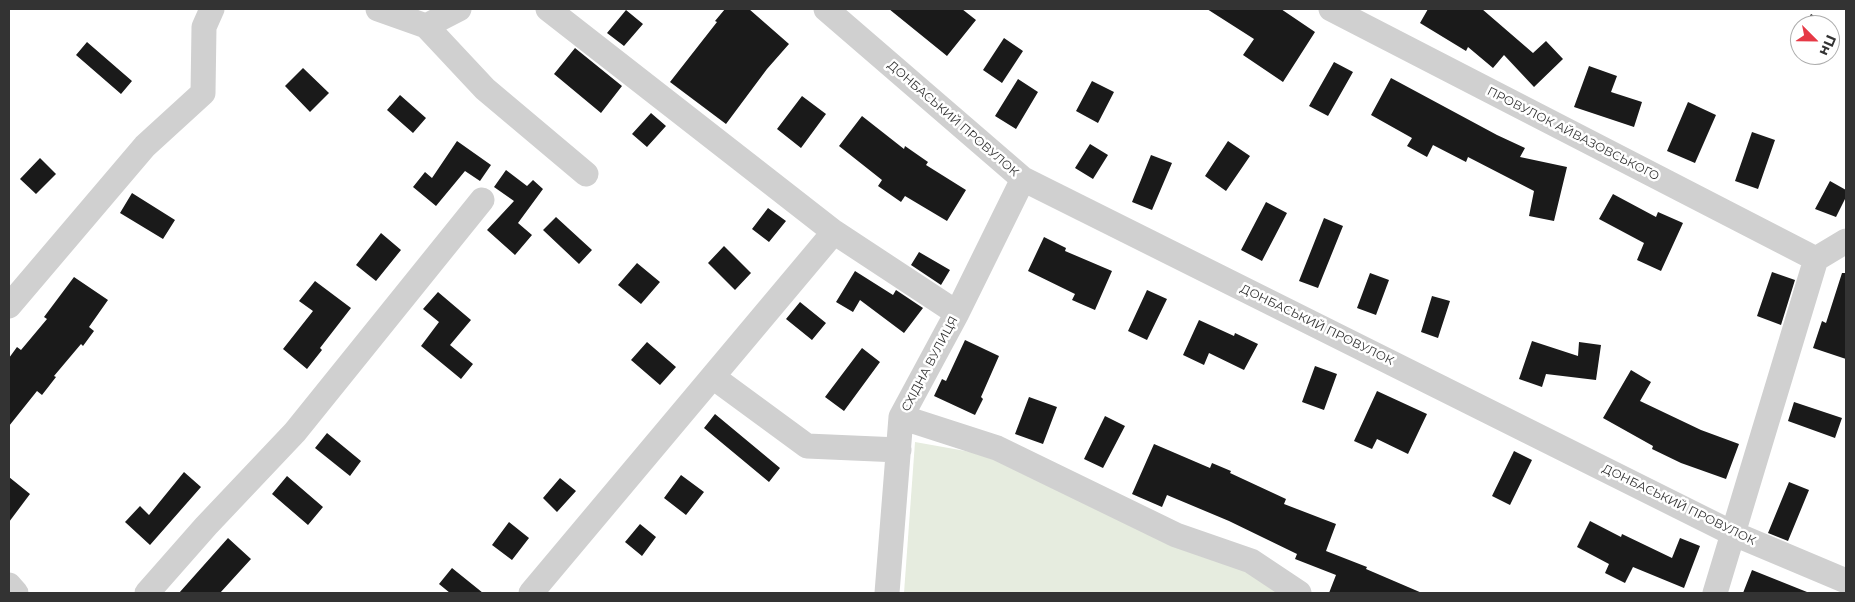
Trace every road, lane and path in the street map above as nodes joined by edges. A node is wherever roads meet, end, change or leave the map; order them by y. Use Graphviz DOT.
graph roads {
  1 [pos="212,9"];
  2 [pos="378,9"];
  3 [pos="459,9"];
  4 [pos="548,9"];
  5 [pos="826,9"];
  6 [pos="1332,9"];
  7 [pos="426,26"];
  8 [pos="586,174"];
  9 [pos="1023,179"];
  10 [pos="482,200"];
  11 [pos="834,232"];
  12 [pos="1846,241"];
  13 [pos="1816,259"];
  14 [pos="9,306"];
  15 [pos="956,313"];
  16 [pos="713,377"];
  17 [pos="901,417"];
  18 [pos="900,450"];
  19 [pos="1732,532"];
  20 [pos="1846,581"];
  21 [pos="9,586"];
  22 [pos="16,593"];
  23 [pos="147,593"];
  24 [pos="531,593"];
  25 [pos="887,593"];
  26 [pos="1300,593"];
  27 [pos="1715,593"];
  1 -- 14 [label="street"];
  2 -- 7 [label="street"];
  3 -- 7 [label="street"];
  4 -- 11 [label="street"];
  5 -- 9 [label="street, ДОНБАСЬКИЙ ПРОВУЛОК"];
  6 -- 13 [label="street, ПРОВУЛОК АЙВАЗОВСЬКОГО"];
  7 -- 8 [label="street"];
  9 -- 15 [label="street, СХІДНА ВУЛИЦЯ"];
  9 -- 19 [label="street, ДОНБАСЬКИЙ ПРОВУЛОК"];
  10 -- 23 [label="street"];
  11 -- 15 [label="street"];
  11 -- 16 [label="street"];
  12 -- 13 [label="street"];
  13 -- 19 [label="street"];
  15 -- 17 [label="street, СХІДНА ВУЛИЦЯ"];
  16 -- 18 [label="street"];
  16 -- 24 [label="street"];
  17 -- 18 [label="street, СХІДНА ВУЛИЦЯ"];
  17 -- 26 [label="street"];
  18 -- 25 [label="street, СХІДНА ВУЛИЦЯ"];
  19 -- 20 [label="street, ДОНБАСЬКИЙ ПРОВУЛОК"];
  19 -- 27 [label="street"];
  21 -- 22 [label="street"];
}
